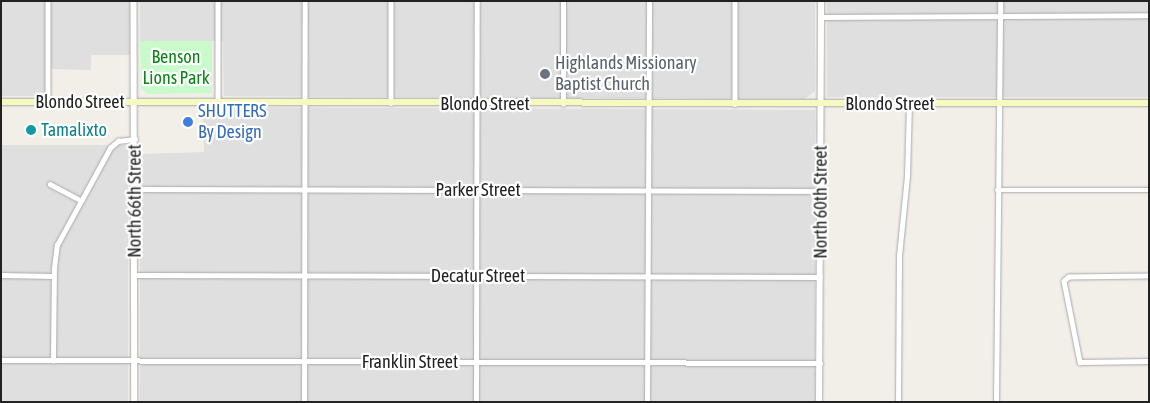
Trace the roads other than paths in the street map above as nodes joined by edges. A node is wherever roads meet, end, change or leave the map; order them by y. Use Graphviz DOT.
graph roads {
  1 [pos="48,1"];
  2 [pos="134,1"];
  3 [pos="218,1"];
  4 [pos="305,1"];
  5 [pos="391,1"];
  6 [pos="477,1"];
  7 [pos="563,1"];
  8 [pos="649,1"];
  9 [pos="735,1"];
  10 [pos="820,1"];
  11 [pos="1000,1"];
  12 [pos="1149,14"];
  13 [pos="1000,16"];
  14 [pos="820,17"];
  15 [pos="1,102"];
  16 [pos="48,102"];
  17 [pos="134,102"];
  18 [pos="218,102"];
  19 [pos="305,103"];
  20 [pos="391,103"];
  21 [pos="999,103"];
  22 [pos="1149,103"];
  23 [pos="477,104"];
  24 [pos="563,104"];
  25 [pos="648,104"];
  26 [pos="735,104"];
  27 [pos="821,104"];
  28 [pos="909,104"];
  29 [pos="135,139"];
  30 [pos="50,184"];
  31 [pos="135,189"];
  32 [pos="304,190"];
  33 [pos="476,190"];
  34 [pos="647,190"];
  35 [pos="997,190"];
  36 [pos="1149,190"];
  37 [pos="821,191"];
  38 [pos="80,200"];
  39 [pos="1,275"];
  40 [pos="136,275"];
  41 [pos="53,276"];
  42 [pos="304,276"];
  43 [pos="476,276"];
  44 [pos="646,276"];
  45 [pos="1149,276"];
  46 [pos="820,277"];
  47 [pos="1,360"];
  48 [pos="54,361"];
  49 [pos="1149,361"];
  50 [pos="135,362"];
  51 [pos="304,362"];
  52 [pos="476,362"];
  53 [pos="647,363"];
  54 [pos="820,364"];
  55 [pos="135,402"];
  56 [pos="304,402"];
  57 [pos="476,402"];
  58 [pos="647,402"];
  59 [pos="819,402"];
  60 [pos="898,402"];
  61 [pos="996,402"];
  1 -- 16 [label="street"];
  2 -- 17 [label="street, North 66th Street"];
  3 -- 18 [label="street"];
  4 -- 19 [label="street"];
  5 -- 20 [label="street"];
  6 -- 23 [label="street"];
  7 -- 24 [label="street"];
  8 -- 25 [label="street"];
  9 -- 26 [label="street"];
  10 -- 14 [label="street, North 60th Street"];
  11 -- 13 [label="street"];
  12 -- 13 [label="street"];
  13 -- 14 [label="street"];
  13 -- 21 [label="street"];
  14 -- 27 [label="street, North 60th Street"];
  15 -- 16 [label="main road, Blondo Street"];
  16 -- 17 [label="main road, Blondo Street"];
  17 -- 18 [label="main road, Blondo Street"];
  17 -- 29 [label="street, North 66th Street"];
  18 -- 19 [label="main road, Blondo Street"];
  19 -- 20 [label="main road, Blondo Street"];
  19 -- 32 [label="street"];
  20 -- 23 [label="main road, Blondo Street"];
  21 -- 22 [label="main road, Blondo Street"];
  21 -- 28 [label="main road, Blondo Street"];
  21 -- 35 [label="street"];
  23 -- 24 [label="main road, Blondo Street"];
  23 -- 33 [label="street"];
  24 -- 25 [label="main road, Blondo Street"];
  25 -- 26 [label="main road, Blondo Street"];
  25 -- 34 [label="street"];
  26 -- 27 [label="main road, Blondo Street"];
  27 -- 28 [label="main road, Blondo Street"];
  27 -- 37 [label="street, North 60th Street"];
  28 -- 60 [label="street"];
  29 -- 31 [label="street, North 66th Street"];
  29 -- 38 [label="street"];
  30 -- 38 [label="street"];
  31 -- 32 [label="street, Parker Street"];
  31 -- 40 [label="street, North 66th Street"];
  32 -- 33 [label="street, Parker Street"];
  32 -- 42 [label="street"];
  33 -- 34 [label="street, Parker Street"];
  33 -- 43 [label="street"];
  34 -- 37 [label="street, Parker Street"];
  34 -- 44 [label="street"];
  35 -- 36 [label="street"];
  35 -- 61 [label="street"];
  37 -- 46 [label="street, North 60th Street"];
  38 -- 41 [label="street"];
  39 -- 41 [label="street"];
  40 -- 42 [label="street, Decatur Street"];
  40 -- 50 [label="street, North 66th Street"];
  41 -- 48 [label="street"];
  42 -- 43 [label="street, Decatur Street"];
  42 -- 51 [label="street"];
  43 -- 44 [label="street, Decatur Street"];
  43 -- 52 [label="street"];
  44 -- 46 [label="street, Decatur Street"];
  44 -- 53 [label="street"];
  45 -- 49 [label="street"];
  46 -- 54 [label="street, North 60th Street"];
  47 -- 48 [label="street, Franklin Street"];
  48 -- 50 [label="street, Franklin Street"];
  50 -- 51 [label="street, Franklin Street"];
  50 -- 55 [label="street, North 66th Street"];
  51 -- 52 [label="street, Franklin Street"];
  51 -- 56 [label="street"];
  52 -- 53 [label="street, Franklin Street"];
  52 -- 57 [label="street"];
  53 -- 54 [label="street, Franklin Street"];
  53 -- 58 [label="street"];
  54 -- 59 [label="street, North 60th Street"];
}
